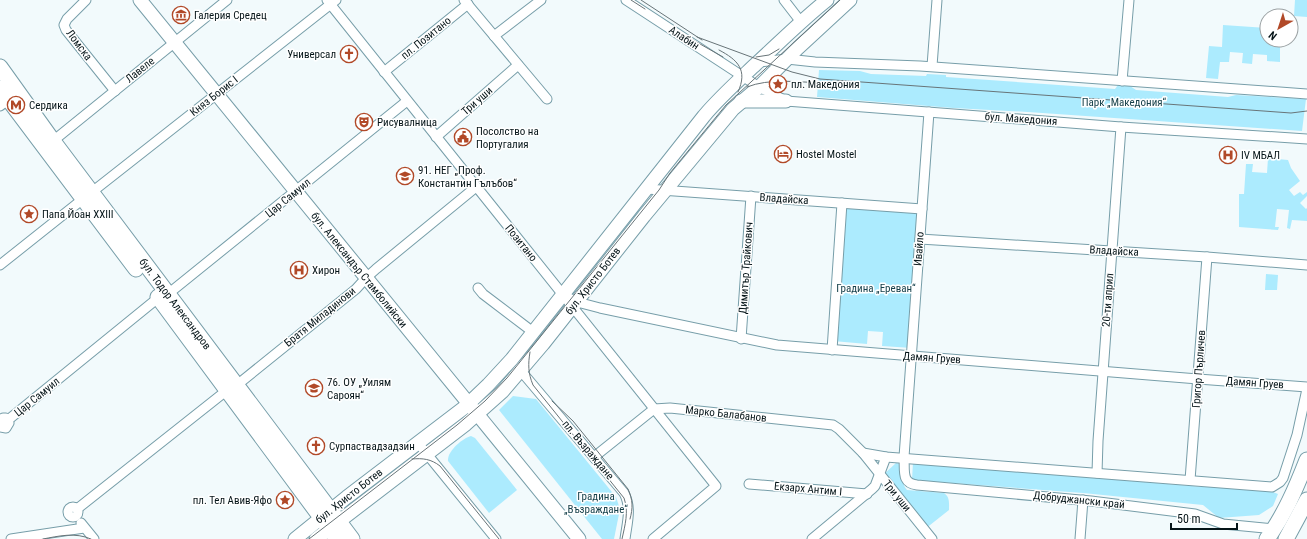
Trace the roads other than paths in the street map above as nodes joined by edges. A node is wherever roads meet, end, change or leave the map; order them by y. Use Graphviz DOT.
graph roads {
  1 [pos="86,0"];
  2 [pos="140,0"];
  3 [pos="227,0"];
  4 [pos="540,0"];
  5 [pos="626,0"];
  6 [pos="784,0"];
  7 [pos="827,0"];
  8 [pos="850,0"];
  9 [pos="937,0"];
  10 [pos="1129,0"];
  11 [pos="331,2"];
  12 [pos="466,2"];
  13 [pos="801,22"];
  14 [pos="494,36"];
  15 [pos="175,43"];
  16 [pos="798,48"];
  17 [pos="787,59"];
  18 [pos="805,60"];
  19 [pos="758,62"];
  20 [pos="518,65"];
  21 [pos="932,66"];
  22 [pos="0,67"];
  23 [pos="384,72"];
  24 [pos="743,76"];
  25 [pos="1122,81"];
  26 [pos="758,87"];
  27 [pos="115,91"];
  28 [pos="216,94"];
  29 [pos="1307,94"];
  30 [pos="3,98"];
  31 [pos="547,99"];
  32 [pos="407,101"];
  33 [pos="741,101"];
  34 [pos="786,101"];
  35 [pos="929,112"];
  36 [pos="1121,127"];
  37 [pos="436,137"];
  38 [pos="1307,138"];
  39 [pos="53,140"];
  40 [pos="476,187"];
  41 [pos="647,189"];
  42 [pos="295,191"];
  43 [pos="665,191"];
  44 [pos="87,196"];
  45 [pos="751,196"];
  46 [pos="842,203"];
  47 [pos="922,209"];
  48 [pos="920,239"];
  49 [pos="1112,251"];
  50 [pos="1207,257"];
  51 [pos="0,265"];
  52 [pos="1307,266"];
  53 [pos="366,278"];
  54 [pos="478,288"];
  55 [pos="562,295"];
  56 [pos="163,296"];
  57 [pos="575,305"];
  58 [pos="533,332"];
  59 [pos="741,339"];
  60 [pos="832,350"];
  61 [pos="911,356"];
  62 [pos="521,371"];
  63 [pos="1103,371"];
  64 [pos="1198,379"];
  65 [pos="231,388"];
  66 [pos="1307,388"];
  67 [pos="469,404"];
  68 [pos="654,409"];
  69 [pos="477,414"];
  70 [pos="4,420"];
  71 [pos="0,427"];
  72 [pos="418,443"];
  73 [pos="427,454"];
  74 [pos="863,454"];
  75 [pos="886,456"];
  76 [pos="594,457"];
  77 [pos="904,458"];
  78 [pos="1307,460"];
  79 [pos="879,473"];
  80 [pos="1097,473"];
  81 [pos="1190,480"];
  82 [pos="749,484"];
  83 [pos="867,494"];
  84 [pos="1083,500"];
  85 [pos="1307,500"];
  86 [pos="331,523"];
  87 [pos="84,528"];
  88 [pos="1271,534"];
  89 [pos="11,539"];
  90 [pos="94,539"];
  91 [pos="295,539"];
  92 [pos="316,539"];
  93 [pos="352,539"];
  94 [pos="496,539"];
  95 [pos="579,539"];
  96 [pos="625,539"];
  97 [pos="653,539"];
  98 [pos="812,539"];
  99 [pos="932,539"];
  100 [pos="1080,539"];
  101 [pos="1286,539"];
  1 -- 27 [label="street, Ломска"];
  2 -- 15 [label="main road, бул. Александър Стамболийски"];
  3 -- 15 [label="street, Лавеле"];
  4 -- 14 [label="street"];
  5 -- 24 [label="street, Алабин"];
  6 -- 13 [label="street"];
  7 -- 13 [label="main road, бул. Христо Ботев"];
  8 -- 16 [label="main road, бул. Христо Ботев"];
  9 -- 21 [label="street"];
  10 -- 25 [label="street"];
  11 -- 23 [label="street, Позитано"];
  11 -- 28 [label="street, Княз Борис I"];
  12 -- 14 [label="street"];
  12 -- 23 [label="street, пл. Позитано"];
  13 -- 19 [label="main road, бул. Христо Ботев"];
  14 -- 20 [label="street"];
  15 -- 27 [label="street, Лавеле"];
  15 -- 28 [label="main road, бул. Александър Стамболийски"];
  16 -- 17 [label="main road, бул. Христо Ботев"];
  16 -- 18 [label="street"];
  17 -- 18 [label="street"];
  17 -- 19 [label="street"];
  17 -- 26 [label="main road, бул. Христо Ботев"];
  18 -- 21 [label="street"];
  19 -- 24 [label="main road, бул. Христо Ботев"];
  20 -- 31 [label="street"];
  20 -- 37 [label="street, Три уши"];
  21 -- 25 [label="street"];
  22 -- 39 [label="main road, бул. Тодор Александров"];
  23 -- 32 [label="street, Позитано"];
  24 -- 26 [label="street, бул. Македония"];
  24 -- 41 [label="main road, бул. Христо Ботев"];
  25 -- 29 [label="street"];
  26 -- 33 [label="main road, бул. Христо Ботев"];
  26 -- 34 [label="street, бул. Македония"];
  27 -- 39 [label="street, Лавеле"];
  28 -- 42 [label="main road, бул. Александър Стамболийски"];
  28 -- 44 [label="street, Княз Борис I"];
  30 -- 44 [label="main road, бул. Тодор Александров"];
  32 -- 37 [label="street, Позитано"];
  32 -- 42 [label="street, Цар Самуил"];
  33 -- 34 [label="main road"];
  33 -- 43 [label="main road, бул. Христо Ботев"];
  34 -- 35 [label="street, бул. Македония"];
  35 -- 36 [label="street, бул. Македония"];
  35 -- 47 [label="street, Ивайло"];
  36 -- 38 [label="street, бул. Македония"];
  36 -- 49 [label="street, 20-ти април"];
  37 -- 40 [label="street, Позитано"];
  39 -- 44 [label="main road, бул. Тодор Александров"];
  40 -- 53 [label="street, Братя Миладинови"];
  40 -- 55 [label="street, Позитано"];
  41 -- 43 [label="street, Владайска"];
  41 -- 55 [label="main road, бул. Христо Ботев"];
  42 -- 53 [label="main road, бул. Александър Стамболийски"];
  42 -- 56 [label="street, Цар Самуил"];
  43 -- 45 [label="street, Владайска"];
  43 -- 57 [label="main road, бул. Христо Ботев"];
  44 -- 51 [label="street, Княз Борис I"];
  44 -- 56 [label="main road, бул. Тодор Александров"];
  45 -- 46 [label="street, Владайска"];
  45 -- 59 [label="street, Димитър Трайкович"];
  46 -- 47 [label="street, Владайска"];
  46 -- 60 [label="street"];
  47 -- 48 [label="street, Ивайло"];
  48 -- 49 [label="street, Владайска"];
  48 -- 61 [label="street, Ивайло"];
  49 -- 50 [label="street, Владайска"];
  49 -- 63 [label="street, 20-ти април"];
  50 -- 52 [label="street, Владайска"];
  50 -- 64 [label="street, Григор Пърличев"];
  53 -- 65 [label="street, Братя Миладинови"];
  53 -- 67 [label="main road, бул. Александър Стамболийски"];
  54 -- 58 [label="street"];
  55 -- 57 [label="street, Позитано"];
  55 -- 58 [label="main road, бул. Христо Ботев"];
  56 -- 65 [label="main road, бул. Тодор Александров"];
  56 -- 70 [label="street, Цар Самуил"];
  57 -- 59 [label="street, Дамян Груев"];
  57 -- 62 [label="main road, бул. Христо Ботев"];
  57 -- 68 [label="street, Позитано"];
  58 -- 67 [label="main road, бул. Христо Ботев"];
  59 -- 60 [label="street, Дамян Груев"];
  60 -- 61 [label="street, Дамян Груев"];
  61 -- 63 [label="street, Дамян Груев"];
  61 -- 77 [label="street, Ивайло"];
  62 -- 69 [label="main road, бул. Христо Ботев"];
  62 -- 76 [label="street, пл. Възраждане"];
  63 -- 64 [label="street, Дамян Груев"];
  63 -- 80 [label="street, 20-ти април"];
  64 -- 66 [label="street, Дамян Груев"];
  64 -- 81 [label="street, Григор Пърличев"];
  65 -- 86 [label="main road, бул. Тодор Александров"];
  65 -- 87 [label="street, Братя Миладинови"];
  66 -- 81 [label="street"];
  67 -- 69 [label="main road, бул. Александър Стамболийски"];
  67 -- 72 [label="main road, бул. Христо Ботев"];
  68 -- 74 [label="street, Марко Балабанов"];
  68 -- 76 [label="street"];
  68 -- 97 [label="street, Позитано"];
  69 -- 73 [label="main road, бул. Христо Ботев"];
  69 -- 95 [label="main road, бул. Александър Стамболийски"];
  70 -- 71 [label="street, Цар Самуил"];
  72 -- 73 [label="street"];
  72 -- 86 [label="main road, бул. Христо Ботев"];
  73 -- 86 [label="main road, бул. Христо Ботев"];
  73 -- 94 [label="street"];
  74 -- 75 [label="street"];
  74 -- 79 [label="street, Три уши"];
  75 -- 77 [label="street"];
  75 -- 79 [label="street"];
  76 -- 96 [label="street, пл. Възраждане"];
  77 -- 80 [label="street"];
  77 -- 84 [label="street, Добруджански край"];
  78 -- 88 [label="main road"];
  79 -- 83 [label="street"];
  79 -- 99 [label="street, Три уши"];
  80 -- 81 [label="street"];
  82 -- 83 [label="street, Екзарх Антим I"];
  83 -- 98 [label="street"];
  84 -- 88 [label="street, Добруджански край"];
  84 -- 100 [label="street"];
  85 -- 101 [label="main road"];
  86 -- 91 [label="main road, бул. Христо Ботев"];
  86 -- 92 [label="main road, бул. Христо Ботев"];
  86 -- 93 [label="main road, бул. Тодор Александров"];
  87 -- 89 [label="street"];
  87 -- 90 [label="street"];
}
